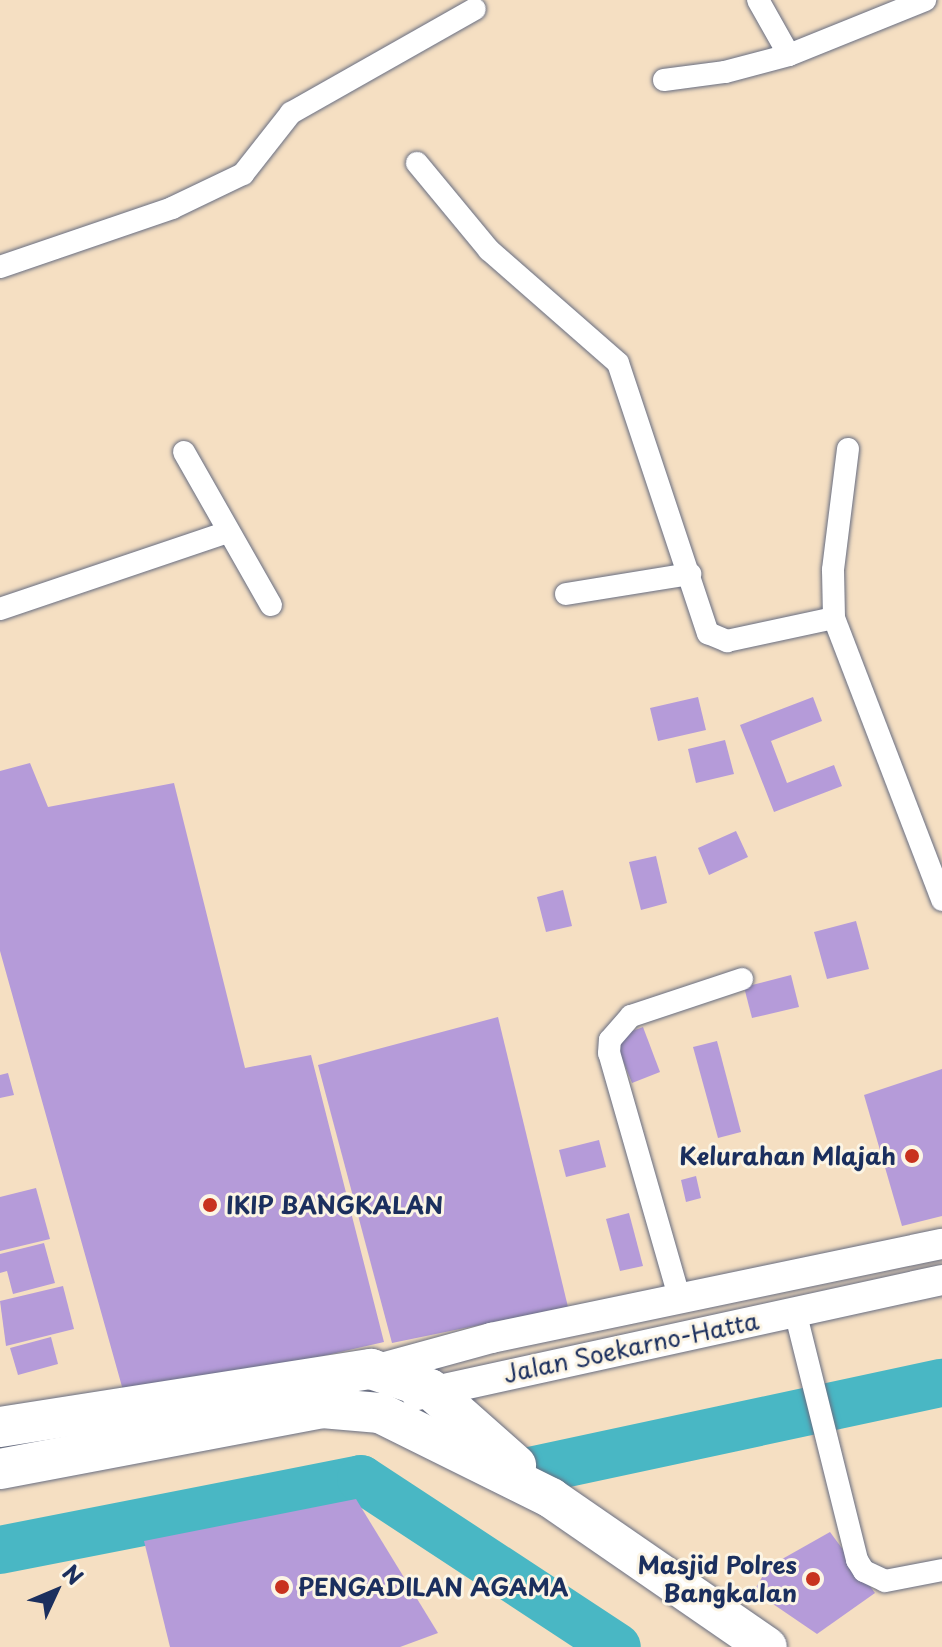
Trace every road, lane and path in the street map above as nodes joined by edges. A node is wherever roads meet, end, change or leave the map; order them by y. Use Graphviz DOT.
graph roads {
  1 [pos="758,0"];
  2 [pos="925,0"];
  3 [pos="475,9"];
  4 [pos="789,55"];
  5 [pos="664,80"];
  6 [pos="417,163"];
  7 [pos="0,267"];
  8 [pos="848,449"];
  9 [pos="184,452"];
  10 [pos="227,532"];
  11 [pos="690,574"];
  12 [pos="566,594"];
  13 [pos="271,605"];
  14 [pos="0,609"];
  15 [pos="834,618"];
  16 [pos="942,900"];
  17 [pos="742,979"];
  18 [pos="942,1244"];
  19 [pos="942,1280"];
  20 [pos="680,1300"];
  21 [pos="795,1311"];
  22 [pos="371,1369"];
  23 [pos="430,1389"];
  24 [pos="322,1408"];
  25 [pos="380,1413"];
  26 [pos="0,1427"];
  27 [pos="0,1469"];
  28 [pos="551,1498"];
  29 [pos="942,1570"];
  30 [pos="767,1647"];
  1 -- 4 [label="street"];
  2 -- 4 [label="street"];
  3 -- 7 [label="street"];
  4 -- 5 [label="street"];
  6 -- 11 [label="street"];
  8 -- 15 [label="street"];
  9 -- 10 [label="street"];
  10 -- 13 [label="street"];
  10 -- 14 [label="street"];
  11 -- 12 [label="street"];
  11 -- 15 [label="street"];
  15 -- 16 [label="street"];
  17 -- 20 [label="street"];
  18 -- 20 [label="main road, Jalan Soekarno-Hatta"];
  19 -- 21 [label="main road, Jalan Soekarno-Hatta"];
  20 -- 22 [label="main road, Jalan Soekarno-Hatta"];
  21 -- 23 [label="main road, Jalan Soekarno-Hatta"];
  21 -- 29 [label="street"];
  22 -- 23 [label="highway"];
  22 -- 24 [label="main road, Jalan Soekarno-Hatta"];
  22 -- 26 [label="highway, Jalan Soekarno-Hatta"];
  23 -- 25 [label="main road, Jalan Soekarno-Hatta"];
  23 -- 28 [label="highway"];
  24 -- 25 [label="highway, Jalan Soekarno-Hatta"];
  24 -- 27 [label="highway, Jalan Soekarno-Hatta"];
  25 -- 28 [label="highway"];
  28 -- 30 [label="highway"];
}
